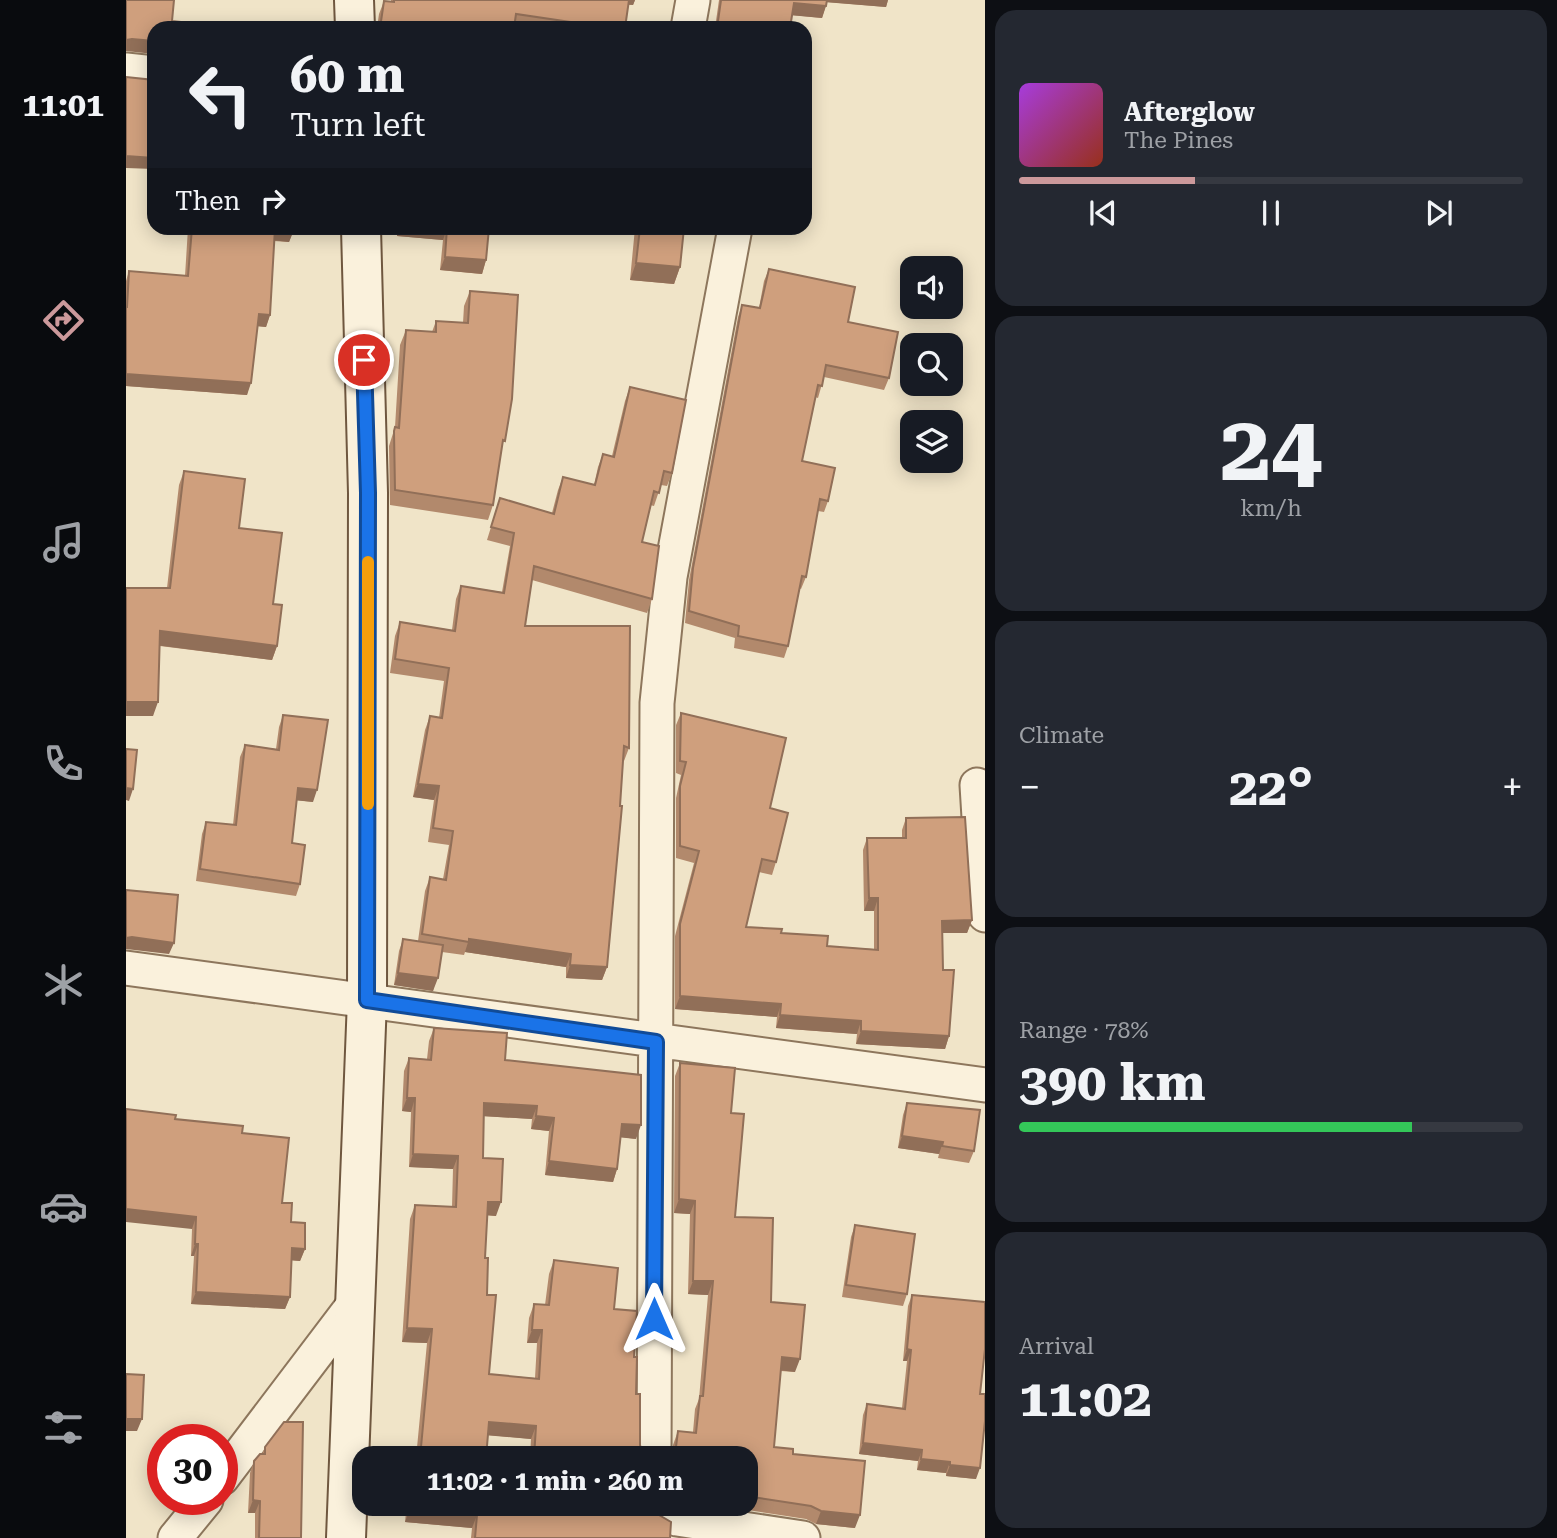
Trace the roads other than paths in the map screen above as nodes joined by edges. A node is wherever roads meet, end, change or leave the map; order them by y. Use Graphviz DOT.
graph roads {
  1 [pos="354,0"];
  2 [pos="692,0"];
  3 [pos="355,21"];
  4 [pos="689,21"];
  5 [pos="126,70"];
  6 [pos="147,72"];
  7 [pos="360,235"];
  8 [pos="734,235"];
  9 [pos="977,785"];
  10 [pos="985,915"];
  11 [pos="126,968"];
  12 [pos="367,1000"];
  13 [pos="656,1042"];
  14 [pos="985,1085"];
  15 [pos="354,1304"];
  16 [pos="654,1446"];
  17 [pos="238,1457"];
  18 [pos="194,1515"];
  19 [pos="668,1516"];
  20 [pos="352,1531"];
  21 [pos="175,1538"];
  22 [pos="803,1538"];
  1 -- 3 [label="street"];
  2 -- 4 [label="street"];
  5 -- 6 [label="street"];
  7 -- 12 [label="street"];
  8 -- 13 [label="street"];
  9 -- 10 [label="street"];
  11 -- 12 [label="street"];
  12 -- 13 [label="street"];
  12 -- 15 [label="street"];
  13 -- 14 [label="street"];
  13 -- 16 [label="street"];
  15 -- 17 [label="street"];
  15 -- 20 [label="street"];
  18 -- 21 [label="street"];
  19 -- 22 [label="street"];
}
